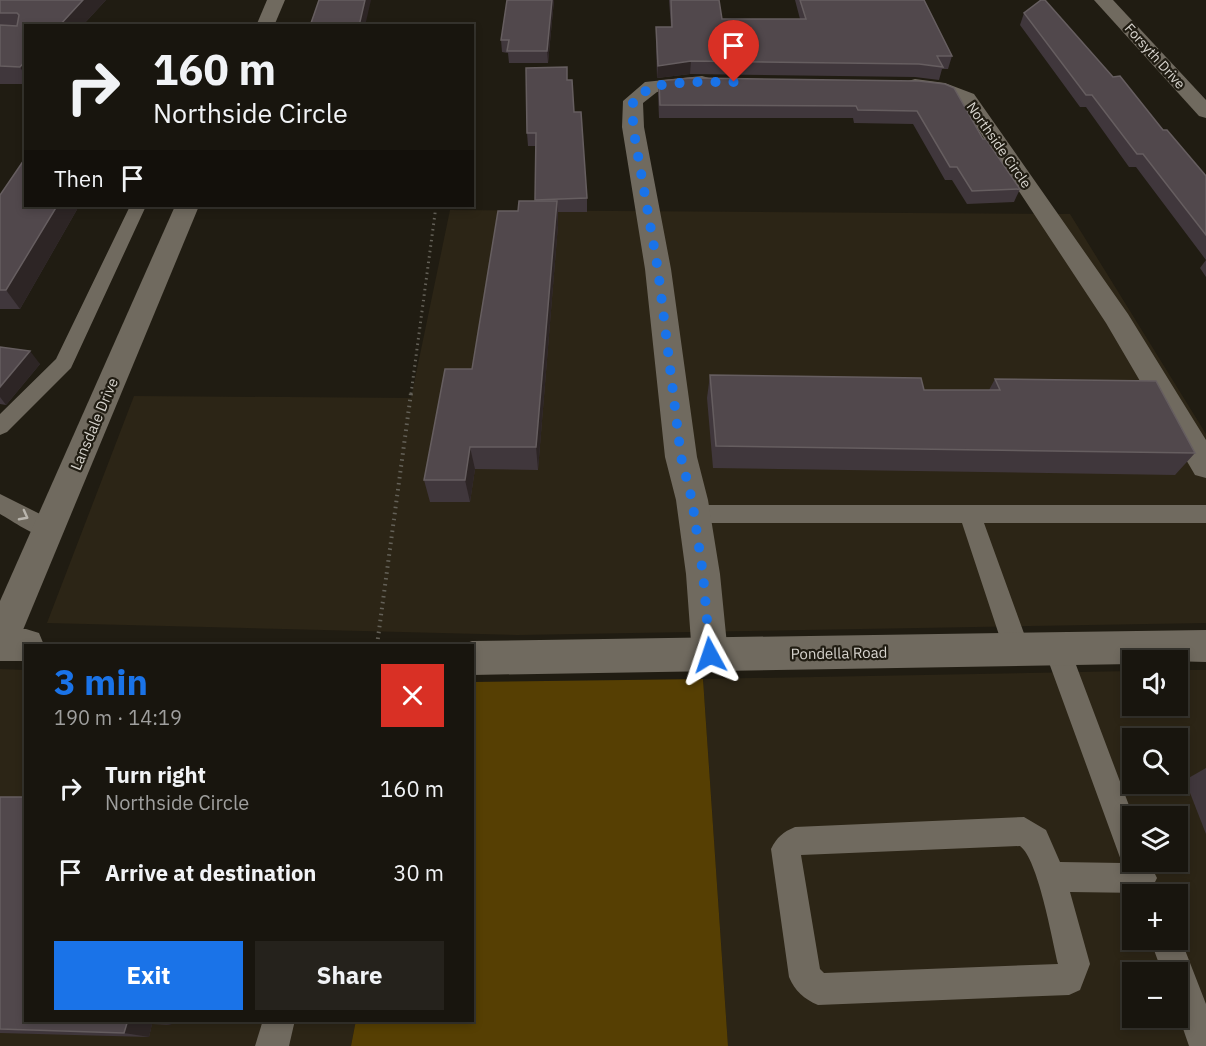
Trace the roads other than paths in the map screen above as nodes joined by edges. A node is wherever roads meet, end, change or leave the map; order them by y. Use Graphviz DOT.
graph roads {
  1 [pos="276,0"];
  2 [pos="1103,0"];
  3 [pos="266,24"];
  4 [pos="723,82"];
  5 [pos="892,85"];
  6 [pos="1206,112"];
  7 [pos="138,207"];
  8 [pos="187,207"];
  9 [pos="0,427"];
  10 [pos="1206,466"];
  11 [pos="0,503"];
  12 [pos="694,514"];
  13 [pos="970,514"];
  14 [pos="1206,514"];
  15 [pos="48,529"];
  16 [pos="0,643"];
  17 [pos="24,645"];
  18 [pos="1206,646"];
  19 [pos="1057,649"];
  20 [pos="1017,650"];
  21 [pos="710,655"];
  22 [pos="474,657"];
  23 [pos="1122,823"];
  24 [pos="1125,872"];
  25 [pos="1051,877"];
  26 [pos="1169,950"];
  27 [pos="278,1022"];
  28 [pos="272,1046"];
  29 [pos="1206,1046"];
  1 -- 3 [label="street"];
  2 -- 6 [label="street, Forsyth Drive"];
  4 -- 12 [label="street"];
  5 -- 10 [label="street, Northside Circle"];
  7 -- 9 [label="lane"];
  8 -- 15 [label="street, Lansdale Drive"];
  11 -- 15 [label="lane, one-way"];
  12 -- 13 [label="lane"];
  12 -- 21 [label="street"];
  13 -- 14 [label="lane"];
  13 -- 20 [label="lane"];
  15 -- 16 [label="street, Lansdale Drive"];
  16 -- 17 [label="street"];
  18 -- 19 [label="street, Pondella Road"];
  19 -- 20 [label="street, Pondella Road"];
  19 -- 23 [label="lane"];
  20 -- 21 [label="street, Pondella Road"];
  21 -- 22 [label="street, Pondella Road"];
  24 -- 25 [label="lane"];
  25 -- 25 [label="lane"];
  26 -- 29 [label="lane"];
  27 -- 28 [label="lane"];
}
